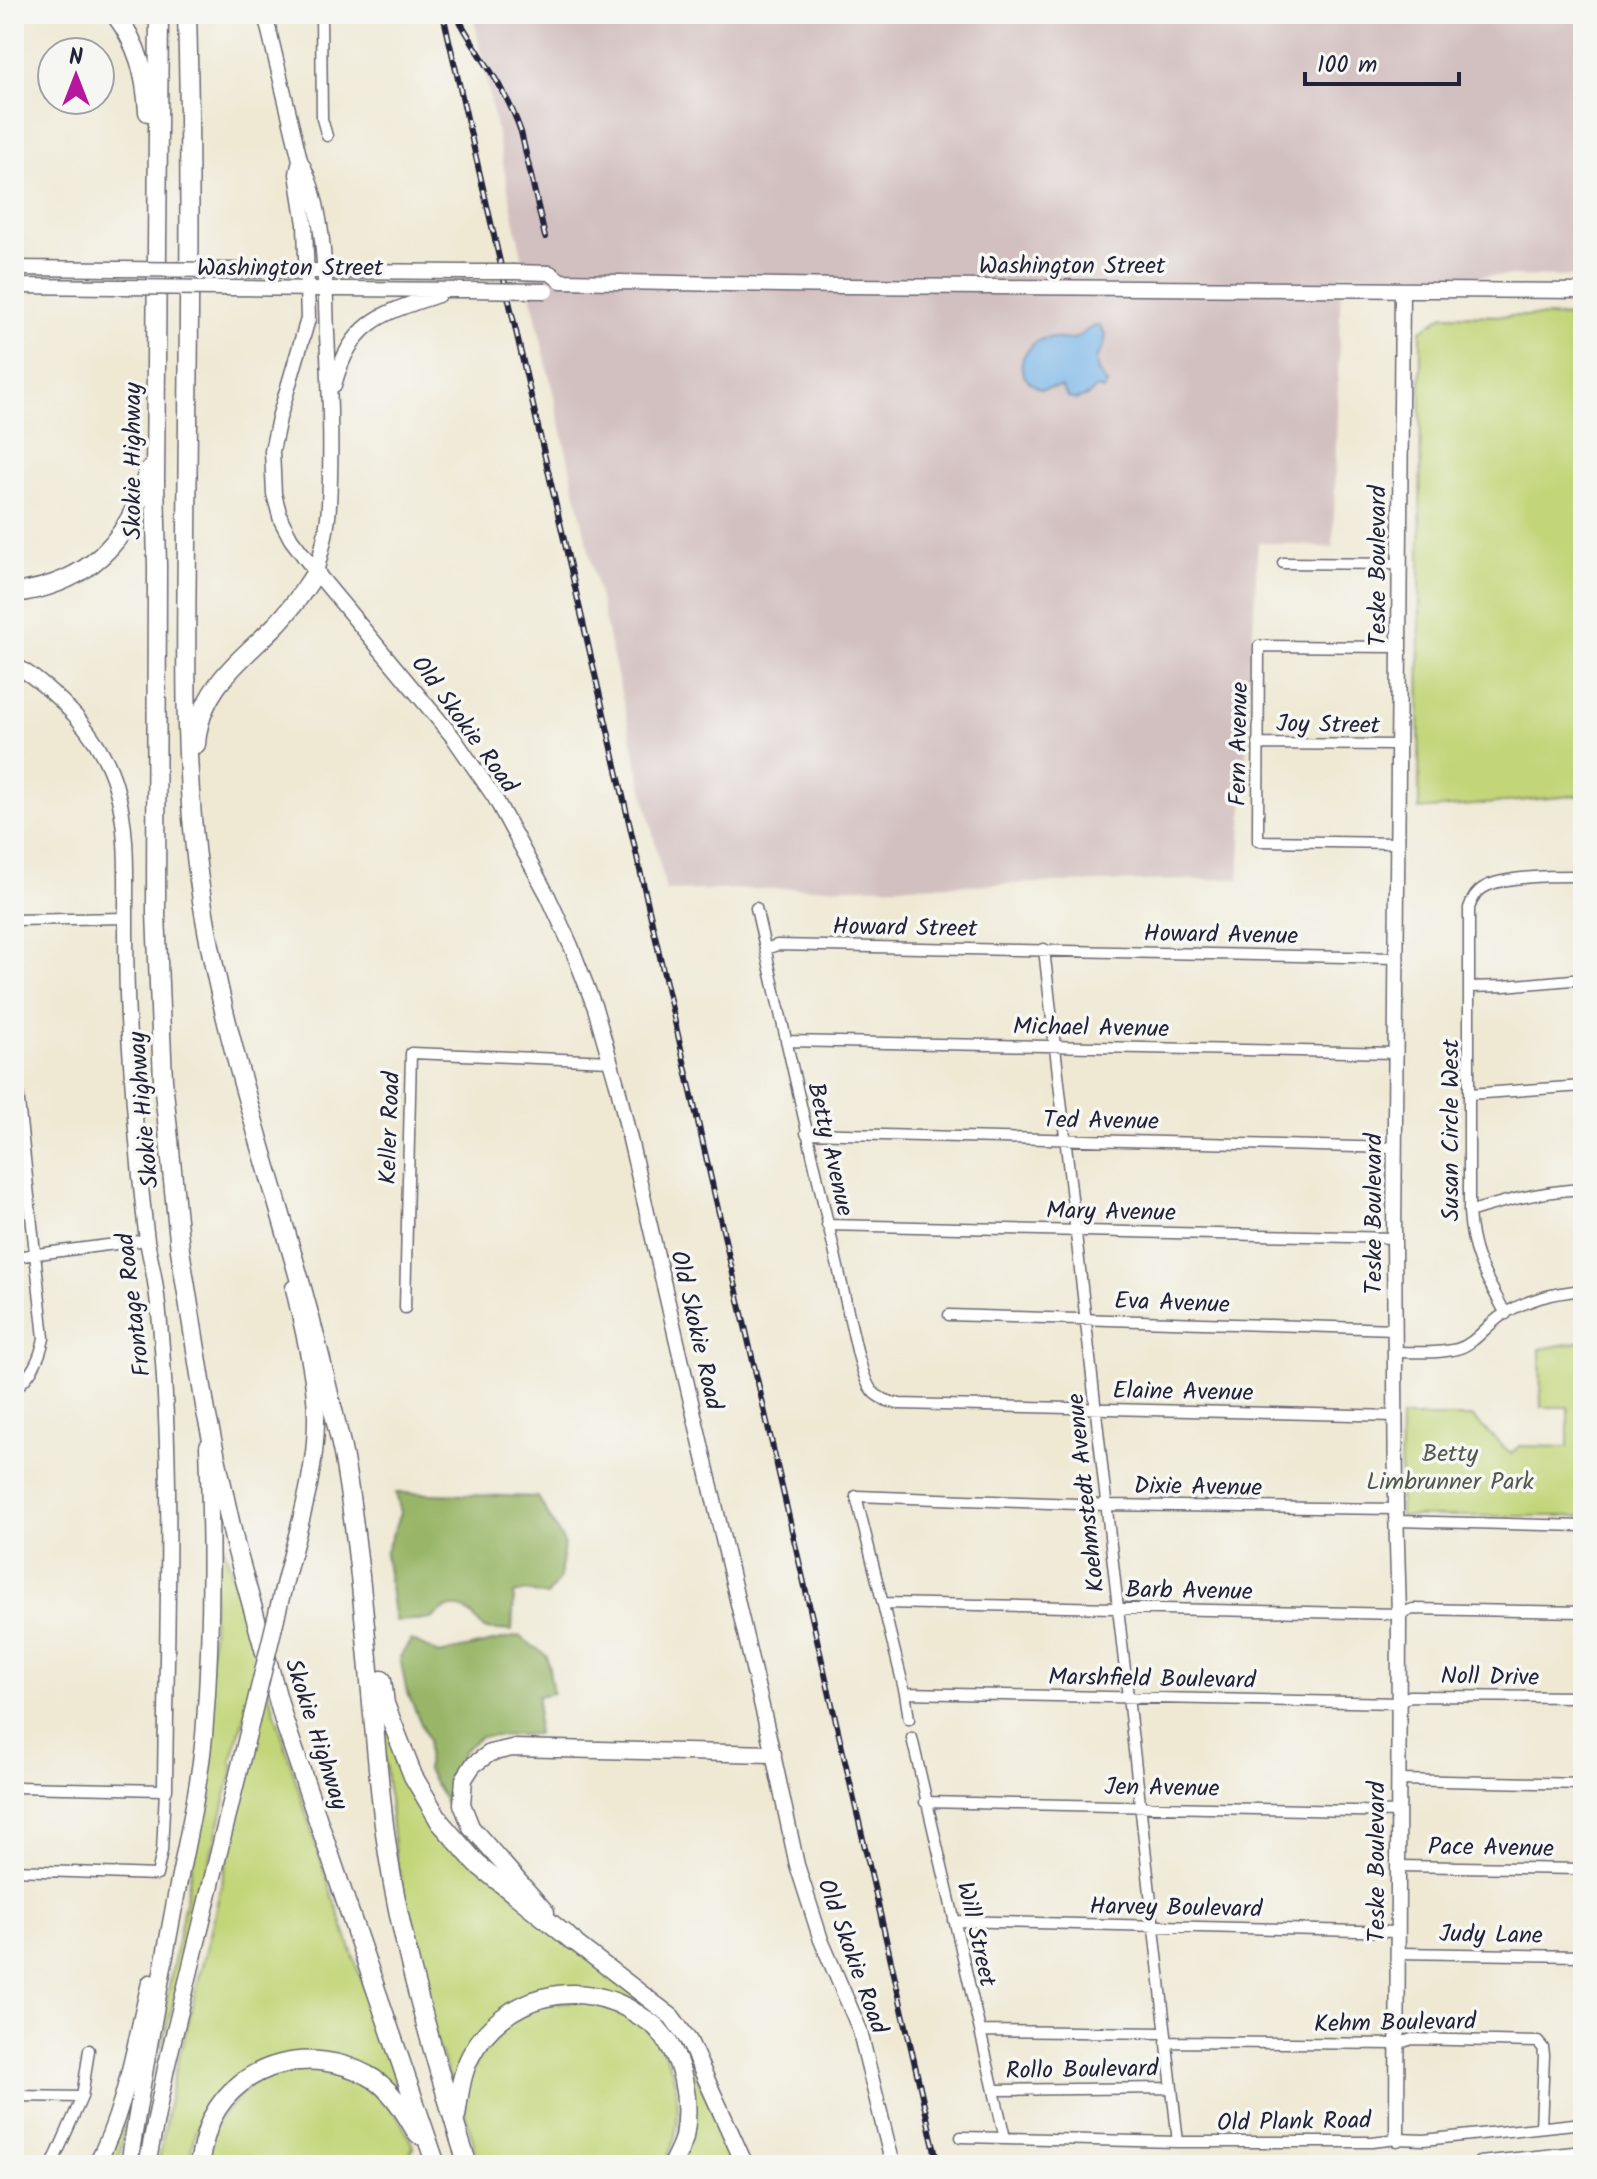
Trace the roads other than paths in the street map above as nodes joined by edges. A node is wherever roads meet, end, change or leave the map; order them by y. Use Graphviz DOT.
graph roads {
  1 [pos="115,14"];
  2 [pos="159,14"];
  3 [pos="187,14"];
  4 [pos="265,14"];
  5 [pos="321,14"];
  6 [pos="327,136"];
  7 [pos="300,160"];
  8 [pos="156,259"];
  9 [pos="14,268"];
  10 [pos="307,271"];
  11 [pos="325,271"];
  12 [pos="561,281"];
  13 [pos="14,286"];
  14 [pos="307,289"];
  15 [pos="325,289"];
  16 [pos="451,290"];
  17 [pos="1402,290"];
  18 [pos="1583,291"];
  19 [pos="330,397"];
  20 [pos="156,417"];
  21 [pos="1283,563"];
  22 [pos="1399,564"];
  23 [pos="316,572"];
  24 [pos="14,593"];
  25 [pos="1398,647"];
  26 [pos="14,664"];
  27 [pos="1258,744"];
  28 [pos="1398,745"];
  29 [pos="1397,843"];
  30 [pos="198,874"];
  31 [pos="1583,876"];
  32 [pos="756,908"];
  33 [pos="126,918"];
  34 [pos="14,920"];
  35 [pos="766,949"];
  36 [pos="1044,949"];
  37 [pos="1396,958"];
  38 [pos="1583,979"];
  39 [pos="1470,987"];
  40 [pos="786,1041"];
  41 [pos="1054,1047"];
  42 [pos="1396,1053"];
  43 [pos="14,1055"];
  44 [pos="611,1061"];
  45 [pos="1583,1086"];
  46 [pos="1469,1094"];
  47 [pos="806,1133"];
  48 [pos="1065,1139"];
  49 [pos="1395,1148"];
  50 [pos="1583,1189"];
  51 [pos="273,1190"];
  52 [pos="1469,1212"];
  53 [pos="827,1225"];
  54 [pos="1075,1230"];
  55 [pos="1394,1238"];
  56 [pos="147,1240"];
  57 [pos="34,1254"];
  58 [pos="14,1257"];
  59 [pos="1583,1290"];
  60 [pos="405,1308"];
  61 [pos="1506,1314"];
  62 [pos="949,1315"];
  63 [pos="1085,1320"];
  64 [pos="1395,1329"];
  65 [pos="1395,1352"];
  66 [pos="14,1389"];
  67 [pos="876,1395"];
  68 [pos="1095,1409"];
  69 [pos="206,1412"];
  70 [pos="1396,1416"];
  71 [pos="344,1460"];
  72 [pos="1106,1505"];
  73 [pos="1396,1515"];
  74 [pos="1583,1526"];
  75 [pos="883,1603"];
  76 [pos="1118,1608"];
  77 [pos="1583,1612"];
  78 [pos="1399,1614"];
  79 [pos="905,1693"];
  80 [pos="1128,1697"];
  81 [pos="1583,1697"];
  82 [pos="1399,1703"];
  83 [pos="909,1719"];
  84 [pos="912,1738"];
  85 [pos="773,1754"];
  86 [pos="1399,1780"];
  87 [pos="1583,1784"];
  88 [pos="14,1787"];
  89 [pos="165,1790"];
  90 [pos="925,1802"];
  91 [pos="1140,1806"];
  92 [pos="1399,1812"];
  93 [pos="1398,1866"];
  94 [pos="1583,1869"];
  95 [pos="14,1870"];
  96 [pos="175,1905"];
  97 [pos="954,1921"];
  98 [pos="1153,1926"];
  99 [pos="1398,1932"];
  100 [pos="573,1941"];
  101 [pos="1398,1953"];
  102 [pos="1583,1956"];
  103 [pos="980,2031"];
  104 [pos="1166,2037"];
  105 [pos="1397,2044"];
  106 [pos="89,2050"];
  107 [pos="1171,2088"];
  108 [pos="994,2090"];
  109 [pos="14,2096"];
  110 [pos="82,2097"];
  111 [pos="1583,2123"];
  112 [pos="454,2126"];
  113 [pos="1541,2127"];
  114 [pos="961,2137"];
  115 [pos="1005,2138"];
  116 [pos="1397,2139"];
  117 [pos="1178,2142"];
  118 [pos="1583,2154"];
  119 [pos="52,2165"];
  120 [pos="96,2165"];
  121 [pos="129,2165"];
  122 [pos="147,2165"];
  123 [pos="199,2165"];
  124 [pos="436,2165"];
  125 [pos="468,2165"];
  126 [pos="672,2165"];
  127 [pos="745,2165"];
  128 [pos="893,2165"];
  129 [pos="1480,2165"];
  1 -- 8 [label="highway"];
  2 -- 8 [label="highway, Skokie Highway"];
  3 -- 30 [label="highway, Skokie Highway"];
  4 -- 7 [label="street"];
  5 -- 6 [label="street"];
  7 -- 10 [label="street, Old Skokie Road"];
  7 -- 11 [label="street"];
  8 -- 20 [label="highway, Skokie Highway"];
  9 -- 10 [label="street, Washington Street, bridge"];
  10 -- 11 [label="street, Washington Street"];
  10 -- 14 [label="street, Old Skokie Road"];
  11 -- 12 [label="street, Washington Street, bridge"];
  11 -- 15 [label="street"];
  12 -- 16 [label="street, Washington Street, bridge"];
  12 -- 17 [label="street, Washington Street"];
  13 -- 14 [label="street, Washington Street, bridge"];
  14 -- 15 [label="street, Washington Street"];
  14 -- 23 [label="street, Old Skokie Road"];
  15 -- 16 [label="street, Washington Street"];
  15 -- 19 [label="street"];
  16 -- 19 [label="street"];
  17 -- 18 [label="street, Washington Street"];
  17 -- 22 [label="street, Teske Boulevard"];
  19 -- 23 [label="street"];
  20 -- 24 [label="highway"];
  20 -- 69 [label="highway, Skokie Highway"];
  21 -- 22 [label="street"];
  22 -- 25 [label="street, Teske Boulevard"];
  23 -- 30 [label="highway"];
  23 -- 44 [label="street, Old Skokie Road"];
  25 -- 27 [label="street, Fern Avenue"];
  25 -- 28 [label="street, Teske Boulevard"];
  26 -- 33 [label="street, Frontage Road"];
  27 -- 28 [label="street, Joy Street"];
  27 -- 29 [label="street, Fern Avenue"];
  28 -- 29 [label="street, Teske Boulevard"];
  29 -- 37 [label="street, Teske Boulevard"];
  30 -- 51 [label="highway, Skokie Highway"];
  31 -- 39 [label="street, Susan Circle West"];
  32 -- 35 [label="street, Betty Avenue"];
  33 -- 34 [label="street"];
  33 -- 56 [label="street, Frontage Road"];
  35 -- 36 [label="street, Howard Street"];
  35 -- 40 [label="street, Betty Avenue"];
  36 -- 37 [label="street, Howard Avenue"];
  36 -- 41 [label="street, Koehmstedt Avenue"];
  37 -- 42 [label="street, Teske Boulevard"];
  38 -- 39 [label="street"];
  39 -- 46 [label="street, Susan Circle West"];
  40 -- 41 [label="street, Michael Avenue"];
  40 -- 47 [label="street, Betty Avenue"];
  41 -- 42 [label="street, Michael Avenue"];
  41 -- 48 [label="street, Koehmstedt Avenue"];
  42 -- 49 [label="street, Teske Boulevard"];
  43 -- 57 [label="street"];
  44 -- 60 [label="street, Keller Road"];
  44 -- 85 [label="street, Old Skokie Road"];
  45 -- 46 [label="street"];
  46 -- 52 [label="street, Susan Circle West"];
  47 -- 48 [label="street, Ted Avenue"];
  47 -- 53 [label="street, Betty Avenue"];
  48 -- 49 [label="street, Ted Avenue"];
  48 -- 54 [label="street, Koehmstedt Avenue"];
  49 -- 55 [label="street, Teske Boulevard"];
  50 -- 52 [label="street"];
  51 -- 71 [label="highway, Skokie Highway"];
  51 -- 122 [label="main road, bridge"];
  52 -- 61 [label="street, Susan Circle West"];
  53 -- 54 [label="street, Mary Avenue"];
  53 -- 67 [label="street, Betty Avenue"];
  54 -- 55 [label="street, Mary Avenue"];
  54 -- 63 [label="street, Koehmstedt Avenue"];
  55 -- 64 [label="street, Teske Boulevard"];
  56 -- 57 [label="street"];
  56 -- 89 [label="street, Frontage Road"];
  57 -- 58 [label="street"];
  57 -- 66 [label="street"];
  59 -- 61 [label="street"];
  61 -- 65 [label="street"];
  62 -- 63 [label="street, Eva Avenue"];
  63 -- 64 [label="street, Eva Avenue"];
  63 -- 68 [label="street, Koehmstedt Avenue"];
  64 -- 65 [label="street, Teske Boulevard"];
  65 -- 70 [label="street, Teske Boulevard"];
  67 -- 68 [label="street, Elaine Avenue"];
  68 -- 70 [label="street, Elaine Avenue"];
  68 -- 72 [label="street, Koehmstedt Avenue"];
  69 -- 96 [label="main road"];
  69 -- 124 [label="highway, Skokie Highway"];
  70 -- 73 [label="street, Teske Boulevard"];
  71 -- 100 [label="highway"];
  71 -- 112 [label="highway, Skokie Highway"];
  72 -- 73 [label="street, Dixie Avenue"];
  72 -- 75 [label="street, Dixie Avenue"];
  72 -- 76 [label="street, Koehmstedt Avenue"];
  73 -- 74 [label="street, Dixie Avenue"];
  73 -- 78 [label="street, Teske Boulevard"];
  75 -- 76 [label="street, Barb Avenue"];
  75 -- 79 [label="street"];
  76 -- 78 [label="street, Barb Avenue"];
  76 -- 80 [label="street, Koehmstedt Avenue"];
  77 -- 78 [label="street, Barb Avenue"];
  78 -- 82 [label="street, Teske Boulevard"];
  79 -- 80 [label="street, Marshfield Boulevard"];
  79 -- 83 [label="street"];
  80 -- 82 [label="street, Marshfield Boulevard"];
  80 -- 91 [label="street, Koehmstedt Avenue"];
  81 -- 82 [label="street, Noll Drive"];
  82 -- 86 [label="street, Teske Boulevard"];
  84 -- 90 [label="street, Will Street"];
  85 -- 100 [label="main road"];
  85 -- 128 [label="street, Old Skokie Road"];
  86 -- 87 [label="street"];
  86 -- 92 [label="street, Teske Boulevard"];
  88 -- 89 [label="street"];
  89 -- 95 [label="street"];
  90 -- 91 [label="street, Jen Avenue"];
  90 -- 97 [label="street, Will Street"];
  91 -- 92 [label="street, Jen Avenue"];
  91 -- 98 [label="street, Koehmstedt Avenue"];
  92 -- 93 [label="street, Teske Boulevard"];
  93 -- 94 [label="street, Pace Avenue"];
  93 -- 99 [label="street, Teske Boulevard"];
  96 -- 120 [label="main road"];
  96 -- 121 [label="main road"];
  97 -- 98 [label="street, Harvey Boulevard"];
  97 -- 103 [label="street, Will Street"];
  98 -- 99 [label="street, Harvey Boulevard"];
  98 -- 104 [label="street, Koehmstedt Avenue"];
  99 -- 101 [label="street, Teske Boulevard"];
  100 -- 127 [label="main road"];
  101 -- 102 [label="street, Judy Lane"];
  101 -- 105 [label="street, Teske Boulevard"];
  103 -- 104 [label="street, Kehm Boulevard"];
  103 -- 108 [label="street, Will Street"];
  104 -- 105 [label="street, Kehm Boulevard"];
  104 -- 107 [label="street, Koehmstedt Avenue"];
  105 -- 113 [label="street, Kehm Boulevard"];
  105 -- 116 [label="street, Teske Boulevard"];
  106 -- 110 [label="street"];
  107 -- 108 [label="street, Rollo Boulevard"];
  107 -- 117 [label="street, Koehmstedt Avenue"];
  108 -- 115 [label="street, Will Street"];
  109 -- 110 [label="street"];
  110 -- 119 [label="street"];
  111 -- 113 [label="street, Old Plank Road"];
  112 -- 125 [label="highway, Skokie Highway"];
  112 -- 126 [label="highway"];
  113 -- 116 [label="street, Old Plank Road"];
  114 -- 115 [label="street, Old Plank Road"];
  115 -- 117 [label="street, Old Plank Road"];
  116 -- 117 [label="street, Old Plank Road"];
  118 -- 129 [label="main road"];
  123 -- 124 [label="highway"];
}
